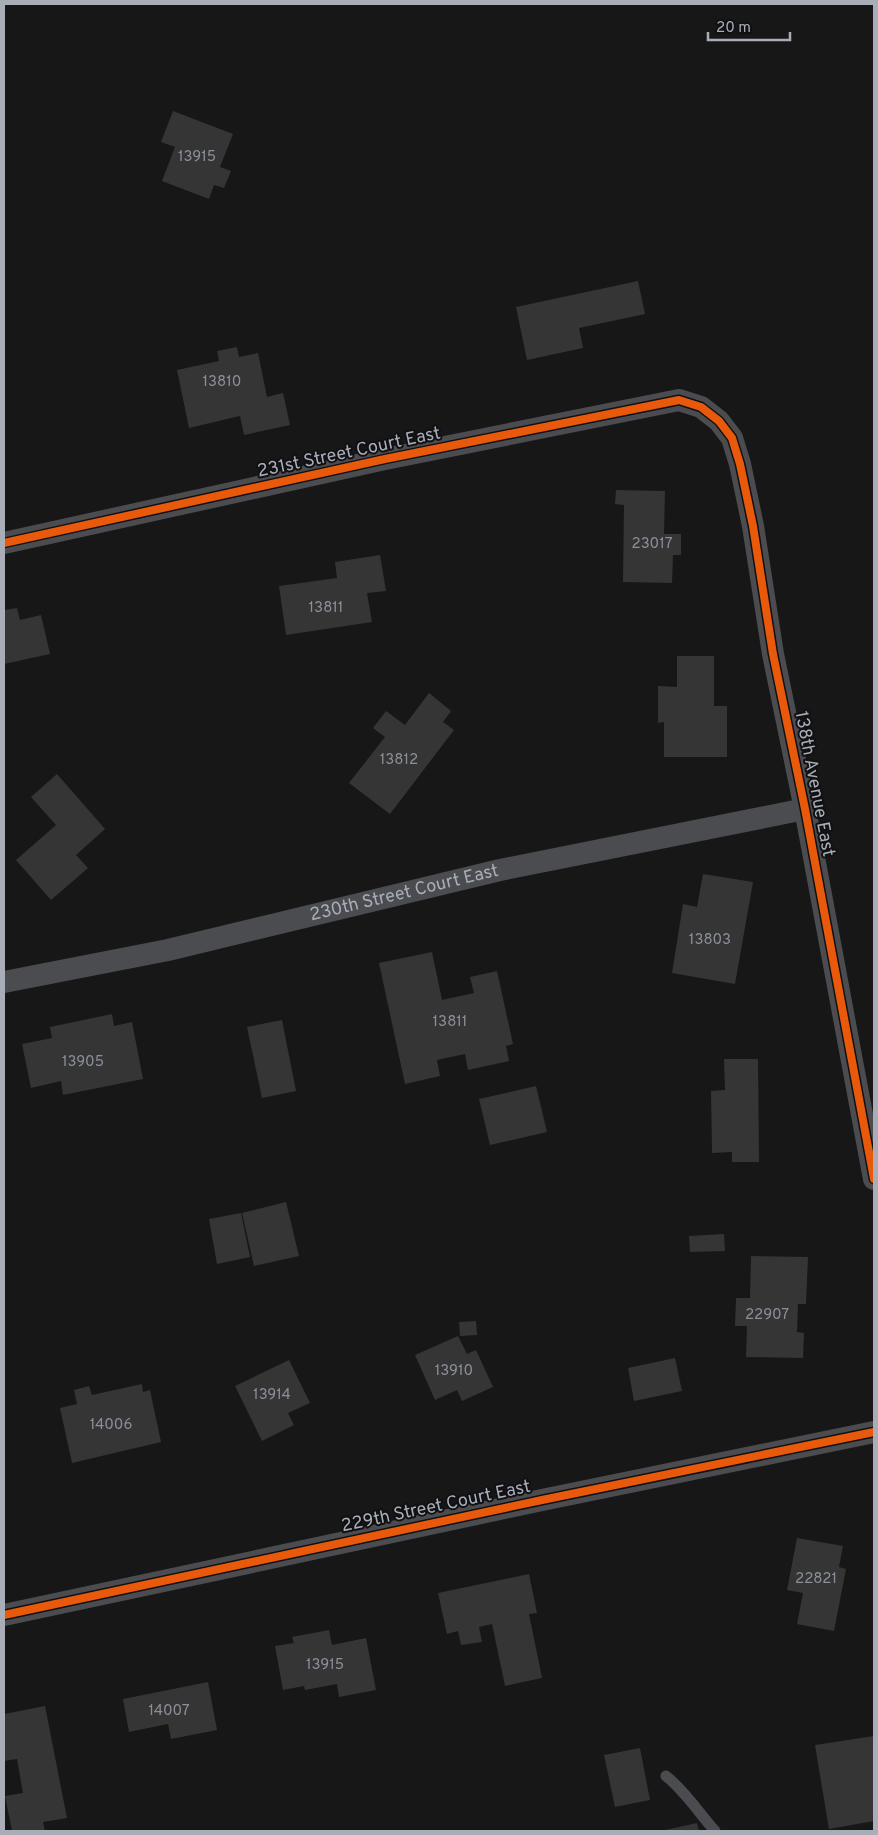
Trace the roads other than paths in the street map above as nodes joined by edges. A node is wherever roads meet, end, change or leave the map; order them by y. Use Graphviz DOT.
graph roads {
  1 [pos="701,406"];
  2 [pos="4,543"];
  3 [pos="804,809"];
  4 [pos="4,982"];
  5 [pos="874,1179"];
  6 [pos="874,1432"];
  7 [pos="4,1615"];
  8 [pos="666,1776"];
  9 [pos="715,1831"];
  1 -- 2 [label="street, 231st Street Court East"];
  1 -- 3 [label="street, 138th Avenue East"];
  3 -- 4 [label="street, 230th Street Court East"];
  3 -- 5 [label="street, 138th Avenue East"];
  6 -- 7 [label="street, 229th Street Court East"];
  8 -- 9 [label="lane"];
}
